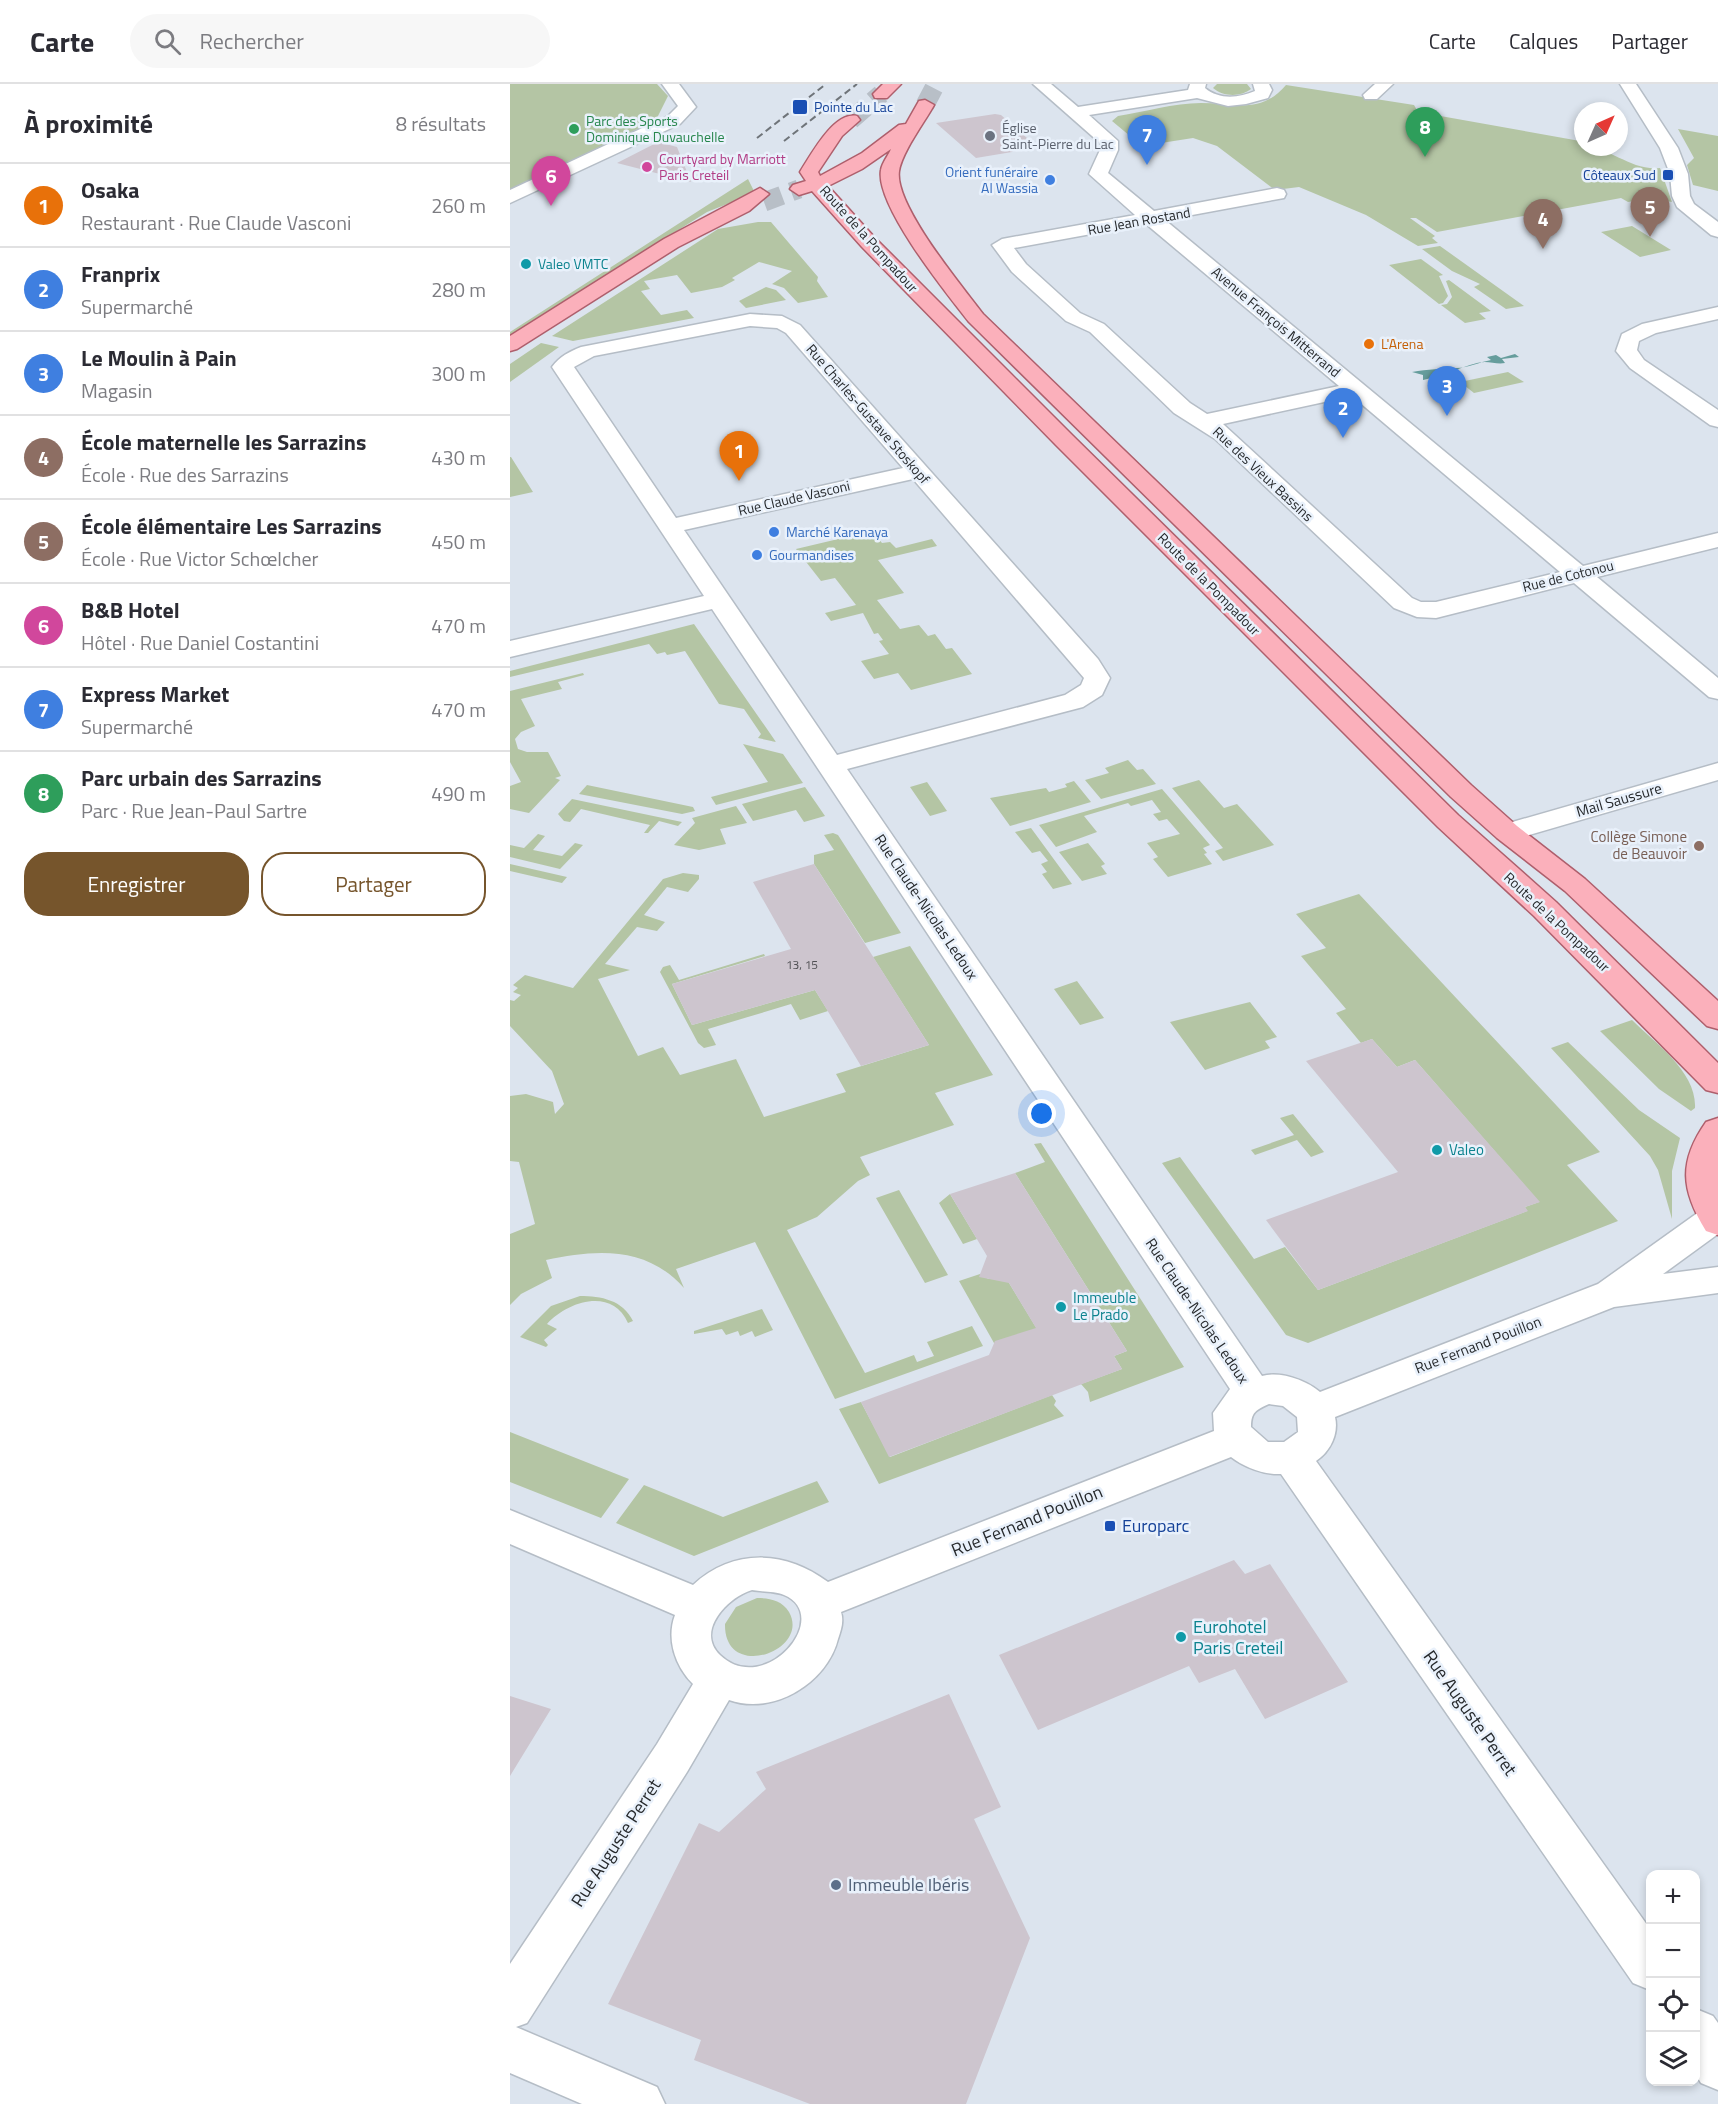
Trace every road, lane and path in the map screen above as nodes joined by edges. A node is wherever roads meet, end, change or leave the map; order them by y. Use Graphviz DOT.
graph roads {
  1 [pos="670,84"];
  2 [pos="1041,84"];
  3 [pos="1261,84"];
  4 [pos="1385,84"];
  5 [pos="1628,84"];
  6 [pos="1198,89"];
  7 [pos="1371,95"];
  8 [pos="1076,112"];
  9 [pos="851,120"];
  10 [pos="809,180"];
  11 [pos="850,191"];
  12 [pos="1277,194"];
  13 [pos="510,197"];
  14 [pos="762,198"];
  15 [pos="871,216"];
  16 [pos="1153,219"];
  17 [pos="1718,231"];
  18 [pos="1002,245"];
  19 [pos="1718,313"];
  20 [pos="510,345"];
  21 [pos="1029,370"];
  22 [pos="1356,389"];
  23 [pos="1718,420"];
  24 [pos="1206,421"];
  25 [pos="918,471"];
  26 [pos="671,526"];
  27 [pos="1718,540"];
  28 [pos="1577,573"];
  29 [pos="719,600"];
  30 [pos="1417,609"];
  31 [pos="510,649"];
  32 [pos="1718,691"];
  33 [pos="830,765"];
  34 [pos="1718,771"];
  35 [pos="1519,829"];
  36 [pos="1718,1019"];
  37 [pos="1718,1082"];
  38 [pos="1718,1130"];
  39 [pos="1716,1220"];
  40 [pos="1718,1280"];
  41 [pos="1610,1294"];
  42 [pos="1253,1393"];
  43 [pos="1313,1410"];
  44 [pos="1235,1439"];
  45 [pos="1291,1456"];
  46 [pos="510,1527"];
  47 [pos="819,1603"];
  48 [pos="699,1607"];
  49 [pos="719,1679"];
  50 [pos="1646,1961"];
  51 [pos="510,2006"];
  52 [pos="1700,2040"];
  53 [pos="510,2049"];
  54 [pos="1718,2066"];
  55 [pos="640,2104"];
  1 -- 13 [label="street"];
  2 -- 8 [label="street, Avenue François Mitterrand"];
  3 -- 6 [label="street"];
  4 -- 7 [label="street"];
  5 -- 17 [label="street"];
  6 -- 8 [label="street"];
  8 -- 16 [label="street, Avenue François Mitterrand"];
  9 -- 10 [label="main road"];
  10 -- 11 [label="main road"];
  10 -- 21 [label="main road, Route de la Pompadour"];
  10 -- 37 [label="main road, Route de la Pompadour"];
  12 -- 16 [label="street, Rue Jean Rostand"];
  14 -- 20 [label="main road"];
  15 -- 21 [label="main road"];
  16 -- 18 [label="street, Rue Jean Rostand"];
  16 -- 22 [label="street, Avenue François Mitterrand"];
  18 -- 24 [label="street, Rue des Vieux Bassins"];
  19 -- 23 [label="street"];
  21 -- 36 [label="main road, Route de la Pompadour"];
  22 -- 24 [label="street"];
  22 -- 28 [label="street, Avenue François Mitterrand"];
  24 -- 30 [label="street, Rue des Vieux Bassins"];
  25 -- 26 [label="street, Rue Claude Vasconi"];
  25 -- 26 [label="street, Rue Charles-Gustave Stoskopf"];
  25 -- 33 [label="street, Rue Charles-Gustave Stoskopf"];
  26 -- 29 [label="street, Rue Charles-Gustave Stoskopf"];
  27 -- 28 [label="street, Rue de Cotonou"];
  28 -- 30 [label="street, Rue de Cotonou"];
  28 -- 32 [label="street, Avenue François Mitterrand"];
  29 -- 31 [label="street"];
  29 -- 33 [label="street, Rue Claude-Nicolas Ledoux"];
  33 -- 42 [label="street, Rue Claude-Nicolas Ledoux"];
  34 -- 35 [label="street, Mail Saussure"];
  38 -- 39 [label="main road"];
  39 -- 41 [label="street, Rue Fernand Pouillon"];
  40 -- 41 [label="street, Rue Fernand Pouillon"];
  41 -- 43 [label="street, Rue Fernand Pouillon"];
  42 -- 43 [label="street"];
  42 -- 44 [label="street"];
  43 -- 45 [label="street"];
  44 -- 45 [label="street"];
  44 -- 47 [label="street, Rue Fernand Pouillon"];
  45 -- 50 [label="street, Rue Auguste Perret"];
  46 -- 48 [label="street"];
  47 -- 48 [label="street"];
  47 -- 49 [label="street"];
  48 -- 49 [label="street"];
  49 -- 51 [label="street, Rue Auguste Perret"];
  52 -- 54 [label="street"];
  53 -- 55 [label="street"];
}
